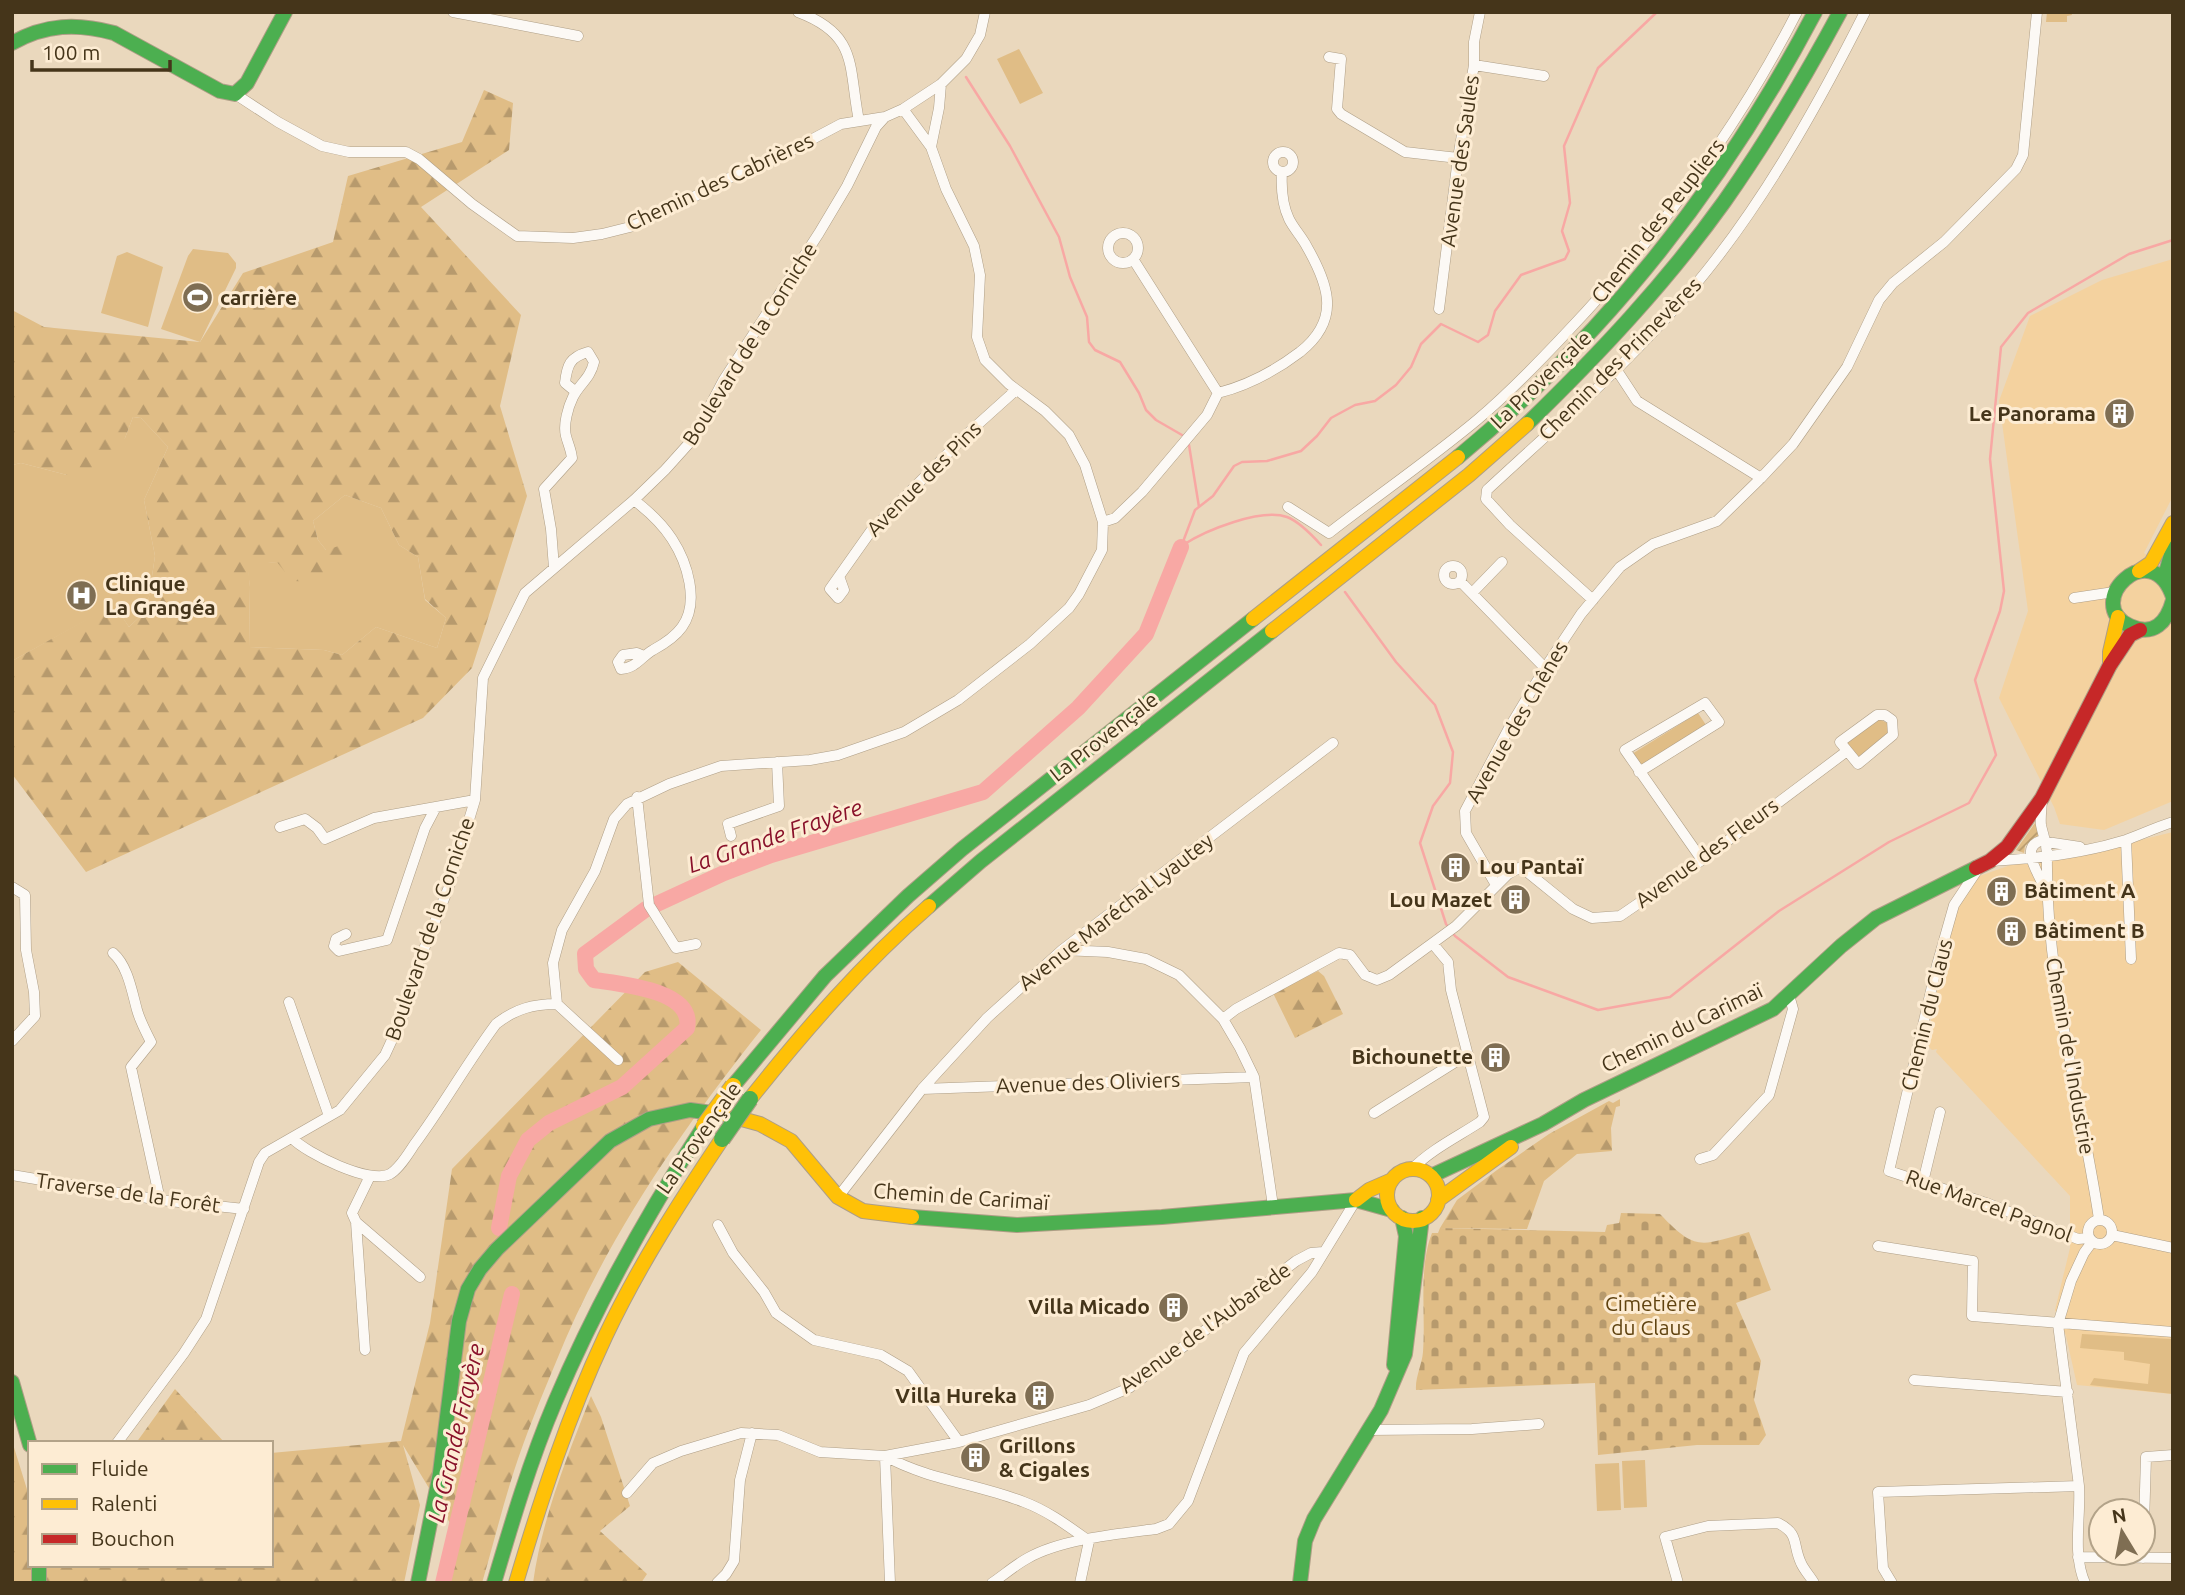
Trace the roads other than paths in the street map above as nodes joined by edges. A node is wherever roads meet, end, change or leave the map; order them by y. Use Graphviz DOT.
graph roads {
  1 [pos="285,12"];
  2 [pos="453,12"];
  3 [pos="798,12"];
  4 [pos="985,12"];
  5 [pos="1480,12"];
  6 [pos="1797,12"];
  7 [pos="1815,12"];
  8 [pos="1840,12"];
  9 [pos="1864,12"];
  10 [pos="2037,12"];
  11 [pos="578,36"];
  12 [pos="12,43"];
  13 [pos="1329,57"];
  14 [pos="1475,65"];
  15 [pos="1544,76"];
  16 [pos="941,84"];
  17 [pos="235,94"];
  18 [pos="903,109"];
  19 [pos="885,117"];
  20 [pos="859,121"];
  21 [pos="931,147"];
  22 [pos="1458,158"];
  23 [pos="1282,172"];
  24 [pos="1133,260"];
  25 [pos="1439,309"];
  26 [pos="1616,369"];
  27 [pos="1016,390"];
  28 [pos="576,392"];
  29 [pos="1218,394"];
  30 [pos="1761,478"];
  31 [pos="634,500"];
  32 [pos="1287,507"];
  33 [pos="1103,522"];
  34 [pos="2173,523"];
  35 [pos="2173,548"];
  36 [pos="1502,562"];
  37 [pos="554,568"];
  38 [pos="2139,571"];
  39 [pos="839,576"];
  40 [pos="2164,579"];
  41 [pos="1460,581"];
  42 [pos="1473,592"];
  43 [pos="2114,592"];
  44 [pos="2074,598"];
  45 [pos="1593,600"];
  46 [pos="2173,602"];
  47 [pos="2118,617"];
  48 [pos="2140,630"];
  49 [pos="644,656"];
  50 [pos="2110,665"];
  51 [pos="1545,668"];
  52 [pos="1333,743"];
  53 [pos="1847,751"];
  54 [pos="777,762"];
  55 [pos="1639,772"];
  56 [pos="637,797"];
  57 [pos="2042,798"];
  58 [pos="475,800"];
  59 [pos="435,808"];
  60 [pos="2173,822"];
  61 [pos="280,827"];
  62 [pos="731,836"];
  63 [pos="2126,840"];
  64 [pos="2046,842"];
  65 [pos="2007,847"];
  66 [pos="2088,848"];
  67 [pos="2047,856"];
  68 [pos="2030,857"];
  69 [pos="1702,860"];
  70 [pos="1985,863"];
  71 [pos="1496,885"];
  72 [pos="12,887"];
  73 [pos="2046,893"];
  74 [pos="346,934"];
  75 [pos="696,944"];
  76 [pos="1433,944"];
  77 [pos="1062,950"];
  78 [pos="113,953"];
  79 [pos="2131,959"];
  80 [pos="1789,995"];
  81 [pos="289,1002"];
  82 [pos="557,1004"];
  83 [pos="1223,1019"];
  84 [pos="12,1041"];
  85 [pos="1468,1054"];
  86 [pos="618,1060"];
  87 [pos="1254,1077"];
  88 [pos="922,1088"];
  89 [pos="1940,1112"];
  90 [pos="1374,1113"];
  91 [pos="329,1116"];
  92 [pos="1543,1124"];
  93 [pos="292,1138"];
  94 [pos="1700,1159"];
  95 [pos="1412,1169"];
  96 [pos="1889,1171"];
  97 [pos="12,1175"];
  98 [pos="370,1176"];
  99 [pos="1431,1177"];
  100 [pos="1392,1180"];
  101 [pos="1923,1182"];
  102 [pos="838,1197"];
  103 [pos="1438,1199"];
  104 [pos="160,1200"];
  105 [pos="1356,1200"];
  106 [pos="1273,1206"];
  107 [pos="244,1209"];
  108 [pos="1397,1214"];
  109 [pos="1422,1218"];
  110 [pos="2099,1219"];
  111 [pos="356,1222"];
  112 [pos="718,1225"];
  113 [pos="2112,1235"];
  114 [pos="2091,1240"];
  115 [pos="1878,1246"];
  116 [pos="2173,1248"];
  117 [pos="1323,1252"];
  118 [pos="420,1277"];
  119 [pos="2058,1324"];
  120 [pos="2173,1332"];
  121 [pos="365,1350"];
  122 [pos="1914,1380"];
  123 [pos="12,1382"];
  124 [pos="1391,1391"];
  125 [pos="2068,1392"];
  126 [pos="1539,1424"];
  127 [pos="1369,1430"];
  128 [pos="752,1433"];
  129 [pos="29,1441"];
  130 [pos="118,1441"];
  131 [pos="959,1442"];
  132 [pos="2173,1455"];
  133 [pos="885,1456"];
  134 [pos="2079,1486"];
  135 [pos="627,1493"];
  136 [pos="2145,1497"];
  137 [pos="1089,1541"];
  138 [pos="2078,1557"];
  139 [pos="2087,1557"];
  140 [pos="2083,1582"];
  141 [pos="418,1583"];
  142 [pos="494,1583"];
  143 [pos="516,1583"];
  144 [pos="717,1583"];
  145 [pos="890,1583"];
  146 [pos="992,1583"];
  147 [pos="1080,1583"];
  148 [pos="1300,1583"];
  149 [pos="1678,1583"];
  150 [pos="1814,1583"];
  151 [pos="1892,1583"];
  1 -- 17 [label="main road"];
  2 -- 11 [label="street"];
  3 -- 20 [label="street"];
  4 -- 16 [label="street, Chemin des Cabrières"];
  5 -- 14 [label="street, Avenue des Saules"];
  6 -- 32 [label="street, Chemin des Peupliers"];
  7 -- 142 [label="main road, La Provençale, bridge"];
  8 -- 143 [label="main road, La Provençale, bridge"];
  9 -- 26 [label="street, Chemin des Primevères"];
  10 -- 30 [label="street, Avenue des Chênes"];
  12 -- 17 [label="main road"];
  13 -- 22 [label="street"];
  14 -- 15 [label="street"];
  14 -- 22 [label="street, Avenue des Saules"];
  16 -- 18 [label="street, Chemin des Cabrières"];
  16 -- 21 [label="street"];
  17 -- 20 [label="street, Chemin des Cabrières"];
  18 -- 19 [label="street, Chemin des Cabrières"];
  18 -- 21 [label="street"];
  19 -- 20 [label="street, Chemin des Cabrières"];
  19 -- 31 [label="street, Boulevard de la Corniche"];
  21 -- 27 [label="street"];
  22 -- 25 [label="street, Avenue des Saules"];
  23 -- 29 [label="street"];
  24 -- 29 [label="street"];
  26 -- 30 [label="street"];
  26 -- 45 [label="street, Chemin des Primevères"];
  27 -- 33 [label="street"];
  27 -- 39 [label="street, Avenue des Pins"];
  28 -- 37 [label="street"];
  29 -- 33 [label="street"];
  30 -- 45 [label="street, Avenue des Chênes"];
  31 -- 37 [label="street, Boulevard de la Corniche"];
  31 -- 49 [label="street"];
  33 -- 54 [label="street"];
  34 -- 38 [label="main road"];
  35 -- 40 [label="main road"];
  36 -- 42 [label="street"];
  37 -- 58 [label="street, Boulevard de la Corniche"];
  38 -- 40 [label="main road"];
  38 -- 43 [label="main road"];
  40 -- 46 [label="main road"];
  41 -- 42 [label="street"];
  42 -- 51 [label="street"];
  43 -- 44 [label="street"];
  43 -- 47 [label="main road"];
  45 -- 51 [label="street, Avenue des Chênes"];
  46 -- 48 [label="main road"];
  47 -- 48 [label="main road"];
  47 -- 50 [label="main road, Chemin du Carimaï"];
  48 -- 50 [label="main road, Chemin du Carimaï"];
  50 -- 57 [label="main road, Chemin du Carimaï"];
  51 -- 71 [label="street, Avenue des Chênes"];
  52 -- 77 [label="street, Avenue Maréchal Lyautey"];
  53 -- 53 [label="street"];
  53 -- 69 [label="street, Avenue des Fleurs"];
  54 -- 56 [label="street"];
  54 -- 62 [label="street"];
  55 -- 55 [label="street"];
  55 -- 69 [label="street"];
  56 -- 75 [label="street"];
  56 -- 82 [label="street"];
  57 -- 64 [label="street"];
  57 -- 65 [label="main road, Chemin du Carimaï"];
  58 -- 59 [label="street"];
  58 -- 91 [label="street, Boulevard de la Corniche"];
  59 -- 61 [label="street"];
  59 -- 74 [label="street"];
  60 -- 63 [label="street"];
  63 -- 66 [label="street"];
  63 -- 79 [label="street"];
  64 -- 66 [label="street"];
  64 -- 67 [label="street"];
  64 -- 68 [label="street"];
  65 -- 68 [label="street"];
  65 -- 70 [label="main road, Chemin du Carimaï"];
  66 -- 67 [label="street"];
  67 -- 68 [label="street"];
  67 -- 73 [label="street"];
  68 -- 70 [label="street"];
  68 -- 73 [label="street"];
  69 -- 71 [label="street, Avenue des Fleurs"];
  70 -- 80 [label="main road, Chemin du Carimaï"];
  70 -- 96 [label="street, Chemin du Claus"];
  71 -- 76 [label="street, Avenue des Fleurs"];
  72 -- 84 [label="street"];
  73 -- 110 [label="street, Chemin de l'Industrie"];
  76 -- 83 [label="street, Avenue des Fleurs"];
  76 -- 85 [label="street"];
  77 -- 83 [label="street"];
  77 -- 88 [label="street, Avenue Maréchal Lyautey"];
  78 -- 104 [label="street"];
  80 -- 92 [label="main road, Chemin du Carimaï"];
  80 -- 94 [label="street"];
  81 -- 91 [label="street"];
  82 -- 86 [label="street"];
  82 -- 98 [label="street"];
  83 -- 87 [label="street"];
  85 -- 90 [label="street"];
  85 -- 95 [label="street"];
  87 -- 88 [label="street, Avenue des Oliviers"];
  87 -- 106 [label="street"];
  88 -- 102 [label="street, Avenue Maréchal Lyautey"];
  89 -- 101 [label="street"];
  91 -- 93 [label="street, Boulevard de la Corniche"];
  92 -- 99 [label="main road, Chemin du Carimaï"];
  92 -- 103 [label="main road, Chemin du Carimaï"];
  93 -- 98 [label="street"];
  93 -- 107 [label="street, Boulevard de la Corniche"];
  95 -- 99 [label="main road"];
  95 -- 100 [label="main road"];
  96 -- 101 [label="street, Rue Marcel Pagnol"];
  97 -- 104 [label="street, Traverse de la Forêt"];
  98 -- 111 [label="street"];
  99 -- 103 [label="main road"];
  100 -- 105 [label="main road"];
  100 -- 108 [label="main road"];
  101 -- 114 [label="street, Rue Marcel Pagnol"];
  102 -- 106 [label="main road, Chemin de Carimaï"];
  102 -- 141 [label="main road, Chemin de Carimaï"];
  103 -- 109 [label="main road"];
  104 -- 107 [label="street, Traverse de la Forêt"];
  105 -- 106 [label="main road, Chemin de Carimaï"];
  105 -- 108 [label="main road, Chemin de Carimaï"];
  105 -- 117 [label="street"];
  107 -- 130 [label="street, Boulevard de la Corniche"];
  108 -- 109 [label="main road"];
  108 -- 124 [label="main road"];
  109 -- 124 [label="main road"];
  110 -- 113 [label="street"];
  110 -- 114 [label="street"];
  111 -- 118 [label="street"];
  111 -- 121 [label="street"];
  112 -- 131 [label="street"];
  113 -- 114 [label="street"];
  113 -- 116 [label="street"];
  114 -- 119 [label="street"];
  115 -- 119 [label="street"];
  117 -- 131 [label="street, Avenue de l'Aubarède"];
  117 -- 137 [label="street"];
  119 -- 120 [label="street"];
  119 -- 125 [label="street"];
  122 -- 125 [label="street"];
  123 -- 129 [label="main road"];
  124 -- 127 [label="main road"];
  125 -- 134 [label="street"];
  126 -- 127 [label="street"];
  127 -- 148 [label="main road"];
  128 -- 133 [label="street, Avenue de l'Aubarède"];
  128 -- 135 [label="street"];
  128 -- 144 [label="street"];
  131 -- 133 [label="street, Avenue de l'Aubarède"];
  132 -- 136 [label="street"];
  133 -- 137 [label="street"];
  133 -- 145 [label="street"];
  134 -- 138 [label="street"];
  134 -- 151 [label="street"];
  137 -- 146 [label="street"];
  137 -- 147 [label="street"];
  138 -- 139 [label="street"];
  138 -- 140 [label="street"];
  149 -- 150 [label="street"];
}
